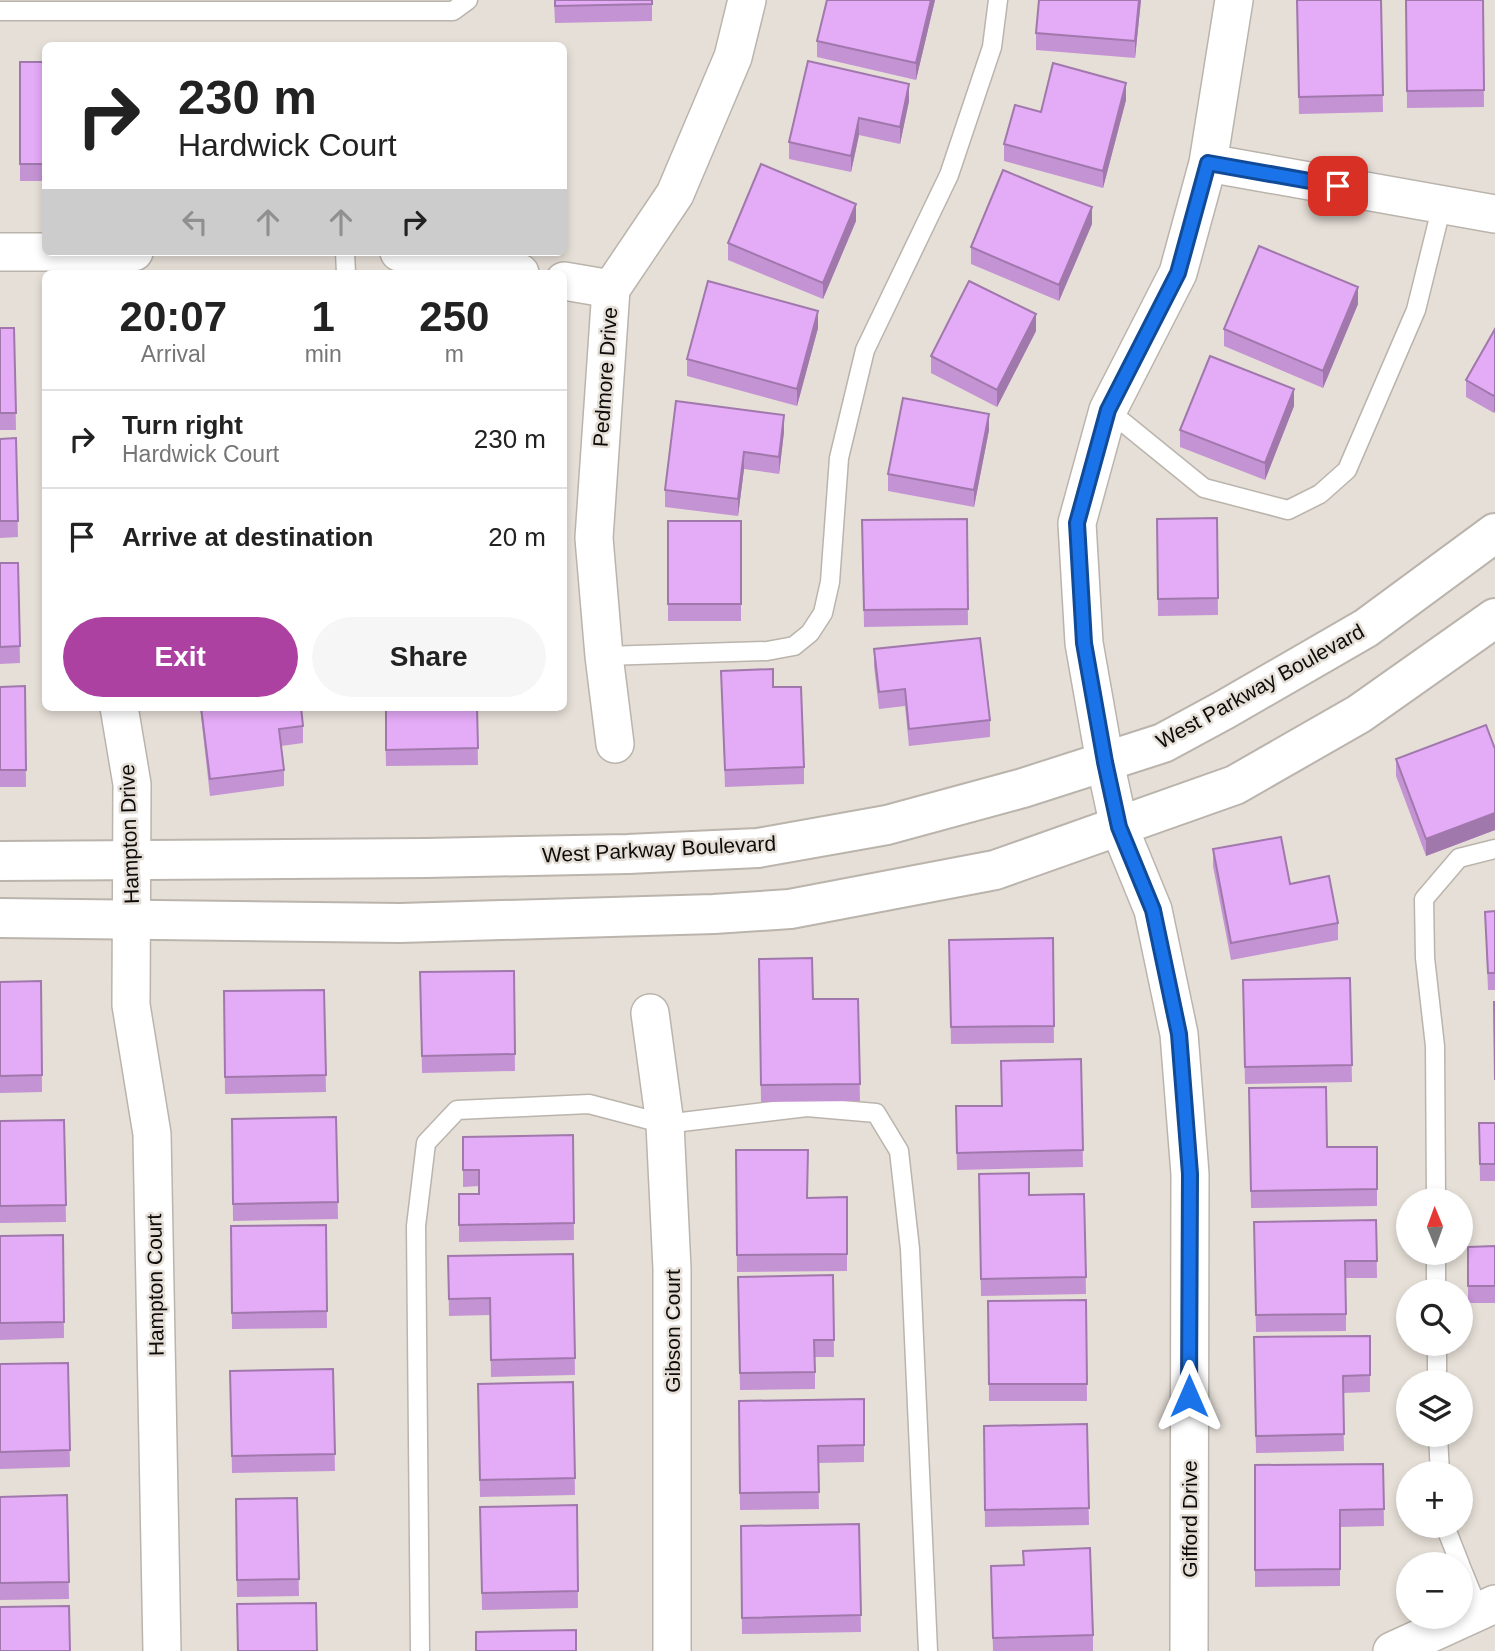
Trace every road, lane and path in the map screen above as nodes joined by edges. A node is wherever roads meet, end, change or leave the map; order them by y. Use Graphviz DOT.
graph roads {
  1 [pos="468,0"];
  2 [pos="747,0"];
  3 [pos="998,0"];
  4 [pos="1234,0"];
  5 [pos="0,11"];
  6 [pos="1208,163"];
  7 [pos="1442,205"];
  8 [pos="1495,214"];
  9 [pos="0,253"];
  10 [pos="42,253"];
  11 [pos="422,256"];
  12 [pos="503,270"];
  13 [pos="567,282"];
  14 [pos="611,289"];
  15 [pos="1108,410"];
  16 [pos="1495,533"];
  17 [pos="1495,618"];
  18 [pos="604,656"];
  19 [pos="120,711"];
  20 [pos="615,744"];
  21 [pos="1105,762"];
  22 [pos="1119,827"];
  23 [pos="1495,849"];
  24 [pos="132,860"];
  25 [pos="0,861"];
  26 [pos="0,918"];
  27 [pos="131,920"];
  28 [pos="650,1013"];
  29 [pos="665,1124"];
  30 [pos="1436,1188"];
  31 [pos="1473,1585"];
  32 [pos="1487,1607"];
  33 [pos="162,1651"];
  34 [pos="420,1651"];
  35 [pos="673,1651"];
  36 [pos="928,1651"];
  37 [pos="1189,1651"];
  38 [pos="1392,1651"];
  1 -- 5 [label="lane"];
  2 -- 14 [label="street, Pedmore Drive"];
  3 -- 18 [label="lane"];
  4 -- 6 [label="street, Gifford Drive"];
  6 -- 7 [label="street"];
  6 -- 15 [label="street, Gifford Drive"];
  7 -- 8 [label="street"];
  7 -- 15 [label="lane"];
  9 -- 10 [label="street"];
  11 -- 12 [label="street"];
  13 -- 14 [label="street"];
  14 -- 18 [label="street, Pedmore Drive"];
  15 -- 21 [label="street, Gifford Drive"];
  16 -- 21 [label="street, West Parkway Boulevard"];
  17 -- 22 [label="street"];
  18 -- 20 [label="street, Pedmore Drive"];
  19 -- 24 [label="street, Hampton Drive"];
  21 -- 22 [label="street, Gifford Drive"];
  21 -- 24 [label="street, West Parkway Boulevard"];
  22 -- 27 [label="street"];
  22 -- 37 [label="street, Gifford Drive"];
  23 -- 30 [label="lane"];
  24 -- 25 [label="street, West Parkway Boulevard"];
  24 -- 27 [label="street, Hampton Drive"];
  26 -- 27 [label="street"];
  27 -- 33 [label="street, Hampton Court"];
  28 -- 29 [label="street, Gibson Court"];
  29 -- 34 [label="lane"];
  29 -- 35 [label="street, Gibson Court"];
  29 -- 36 [label="lane"];
  31 -- 32 [label="lane"];
  32 -- 38 [label="street"];
}
